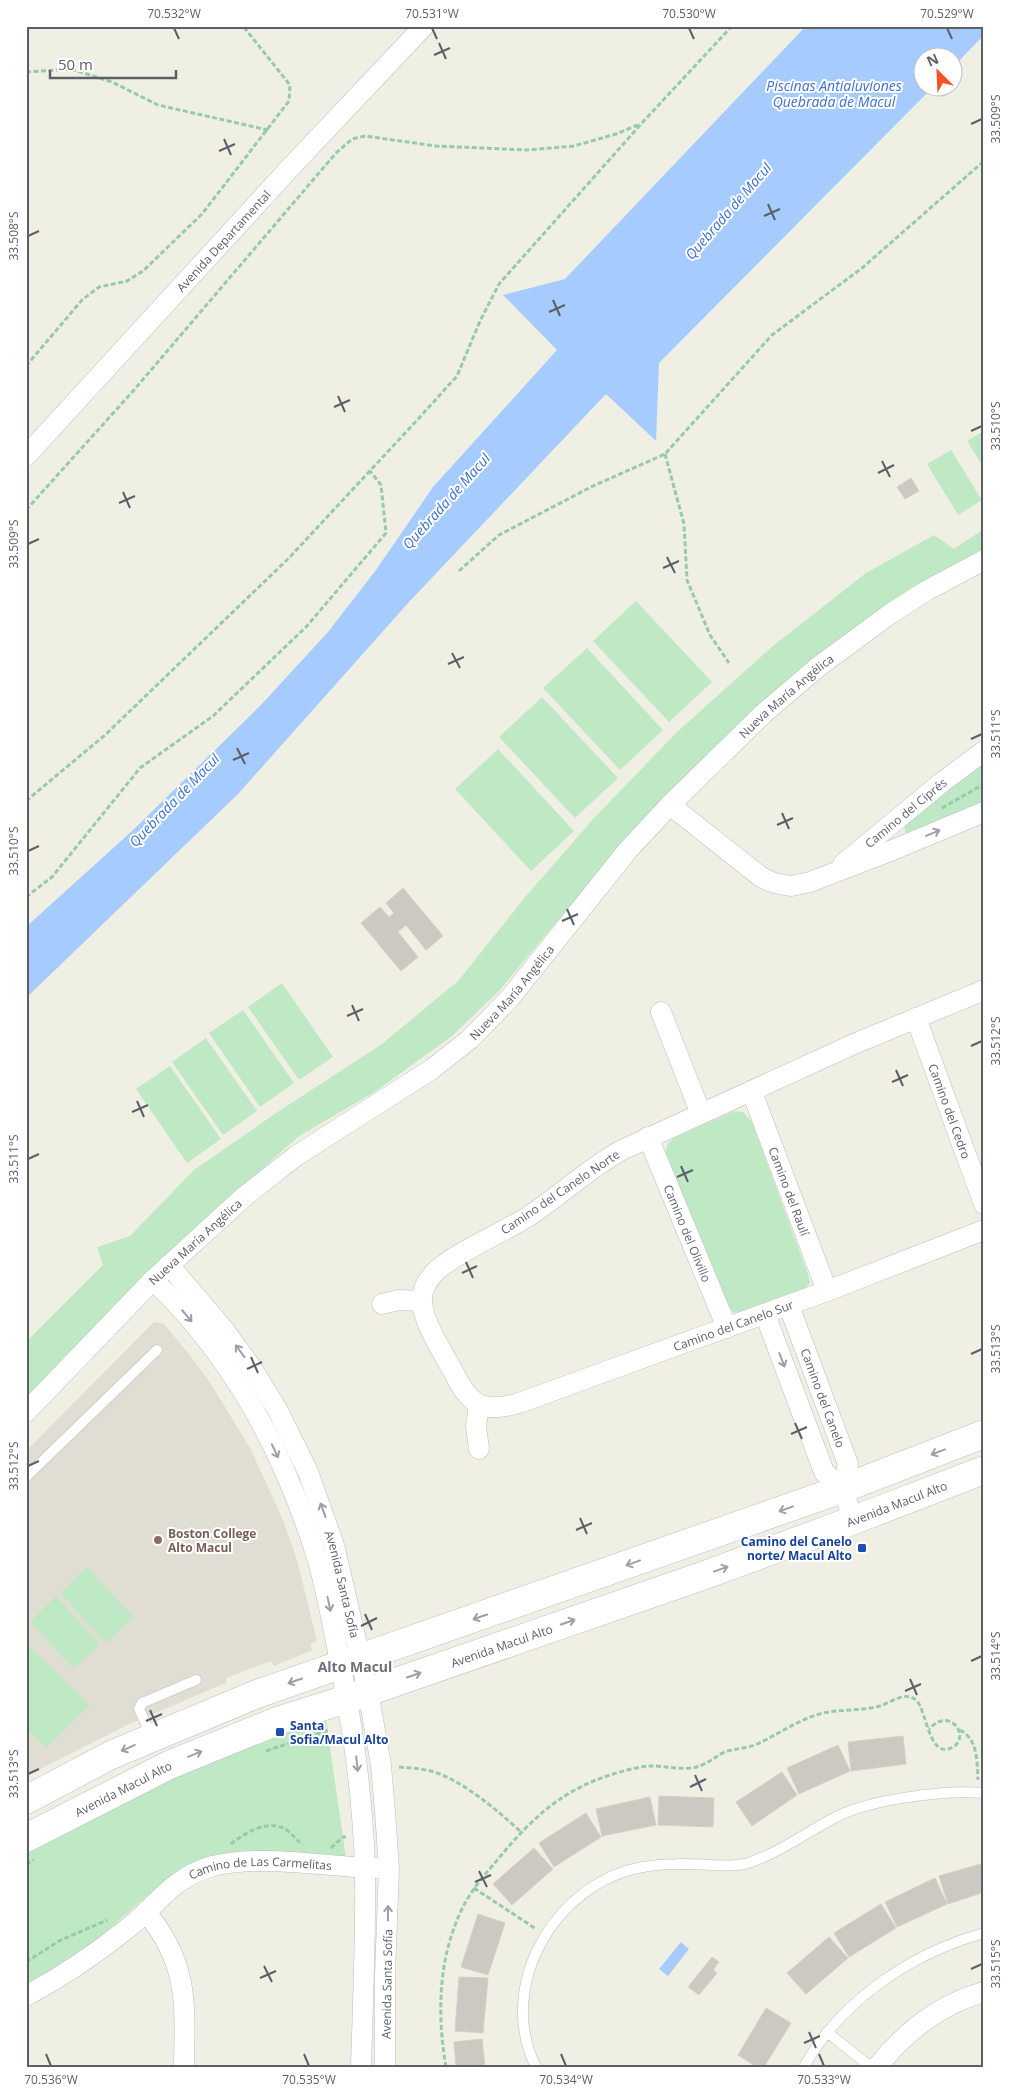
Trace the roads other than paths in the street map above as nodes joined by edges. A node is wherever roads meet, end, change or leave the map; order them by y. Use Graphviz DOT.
graph roads {
  1 [pos="424,26"];
  2 [pos="26,456"];
  3 [pos="984,560"];
  4 [pos="984,751"];
  5 [pos="670,805"];
  6 [pos="984,812"];
  7 [pos="830,875"];
  8 [pos="984,990"];
  9 [pos="661,1012"];
  10 [pos="916,1018"];
  11 [pos="752,1092"];
  12 [pos="701,1114"];
  13 [pos="648,1137"];
  14 [pos="984,1204"];
  15 [pos="984,1230"];
  16 [pos="169,1265"];
  17 [pos="154,1280"];
  18 [pos="827,1291"];
  19 [pos="422,1301"];
  20 [pos="382,1304"];
  21 [pos="789,1306"];
  22 [pos="765,1314"];
  23 [pos="727,1328"];
  24 [pos="157,1350"];
  25 [pos="479,1405"];
  26 [pos="26,1412"];
  27 [pos="984,1434"];
  28 [pos="480,1449"];
  29 [pos="984,1470"];
  30 [pos="26,1477"];
  31 [pos="842,1489"];
  32 [pos="854,1520"];
  33 [pos="350,1663"];
  34 [pos="196,1680"];
  35 [pos="355,1700"];
  36 [pos="152,1737"];
  37 [pos="981,1793"];
  38 [pos="26,1800"];
  39 [pos="34,1846"];
  40 [pos="365,1868"];
  41 [pos="389,1868"];
  42 [pos="146,1912"];
  43 [pos="984,1933"];
  44 [pos="984,1992"];
  45 [pos="26,1996"];
  46 [pos="827,2032"];
  47 [pos="184,2067"];
  48 [pos="361,2067"];
  49 [pos="385,2067"];
  50 [pos="536,2067"];
  51 [pos="804,2067"];
  52 [pos="871,2067"];
  53 [pos="877,2067"];
  1 -- 2 [label="street, Avenida Departamental"];
  3 -- 5 [label="street, Nueva María Angélica"];
  4 -- 7 [label="street, Camino del Ciprés"];
  5 -- 7 [label="street, Camino del Ciprés"];
  5 -- 16 [label="street, Nueva María Angélica"];
  7 -- 6 [label="street, Camino del Ciprés, one-way"];
  8 -- 10 [label="street, Camino del Canelo Norte"];
  9 -- 12 [label="street"];
  10 -- 11 [label="street, Camino del Canelo Norte"];
  10 -- 14 [label="street, Camino del Cedro"];
  11 -- 12 [label="street, Camino del Canelo Norte"];
  11 -- 18 [label="street, Camino del Raulí"];
  12 -- 13 [label="street, Camino del Canelo Norte"];
  13 -- 19 [label="street, Camino del Canelo Norte"];
  13 -- 23 [label="street, Camino del Olivillo"];
  15 -- 18 [label="street, Camino del Canelo Sur"];
  16 -- 17 [label="street, Nueva María Angélica"];
  33 -- 16 [label="street, Avenida Santa Sofía, one-way"];
  17 -- 26 [label="street, Nueva María Angélica"];
  17 -- 33 [label="street, Avenida Santa Sofía, one-way"];
  18 -- 21 [label="street, Camino del Canelo Sur"];
  19 -- 20 [label="street"];
  19 -- 25 [label="street"];
  21 -- 22 [label="street, Camino del Canelo Sur"];
  21 -- 31 [label="street, Camino del Canelo"];
  22 -- 23 [label="street, Camino del Canelo Sur"];
  22 -- 31 [label="street, Camino del Canelo, one-way"];
  23 -- 25 [label="street, Camino del Canelo Sur"];
  24 -- 30 [label="lane"];
  25 -- 28 [label="street"];
  27 -- 31 [label="street, one-way"];
  29 -- 32 [label="street, Avenida Macul Alto"];
  31 -- 32 [label="street, Camino del Canelo"];
  31 -- 33 [label="street, one-way"];
  35 -- 32 [label="street, Avenida Macul Alto, one-way"];
  33 -- 35 [label="street, Avenida Santa Sofía"];
  33 -- 36 [label="street, one-way"];
  34 -- 36 [label="lane"];
  39 -- 35 [label="street, Avenida Macul Alto, one-way"];
  35 -- 40 [label="street, Avenida Santa Sofía, one-way"];
  35 -- 41 [label="street, Avenida Santa Sofía"];
  36 -- 38 [label="street, one-way"];
  37 -- 50 [label="lane"];
  40 -- 41 [label="street, Camino de Las Carmelitas"];
  40 -- 42 [label="street, Camino de Las Carmelitas"];
  40 -- 48 [label="street, Avenida Santa Sofía"];
  49 -- 41 [label="street, Avenida Santa Sofía, one-way"];
  42 -- 45 [label="street, Camino de Las Carmelitas"];
  42 -- 47 [label="street"];
  43 -- 46 [label="lane"];
  44 -- 53 [label="street"];
  46 -- 51 [label="lane"];
  46 -- 52 [label="lane"];
}
